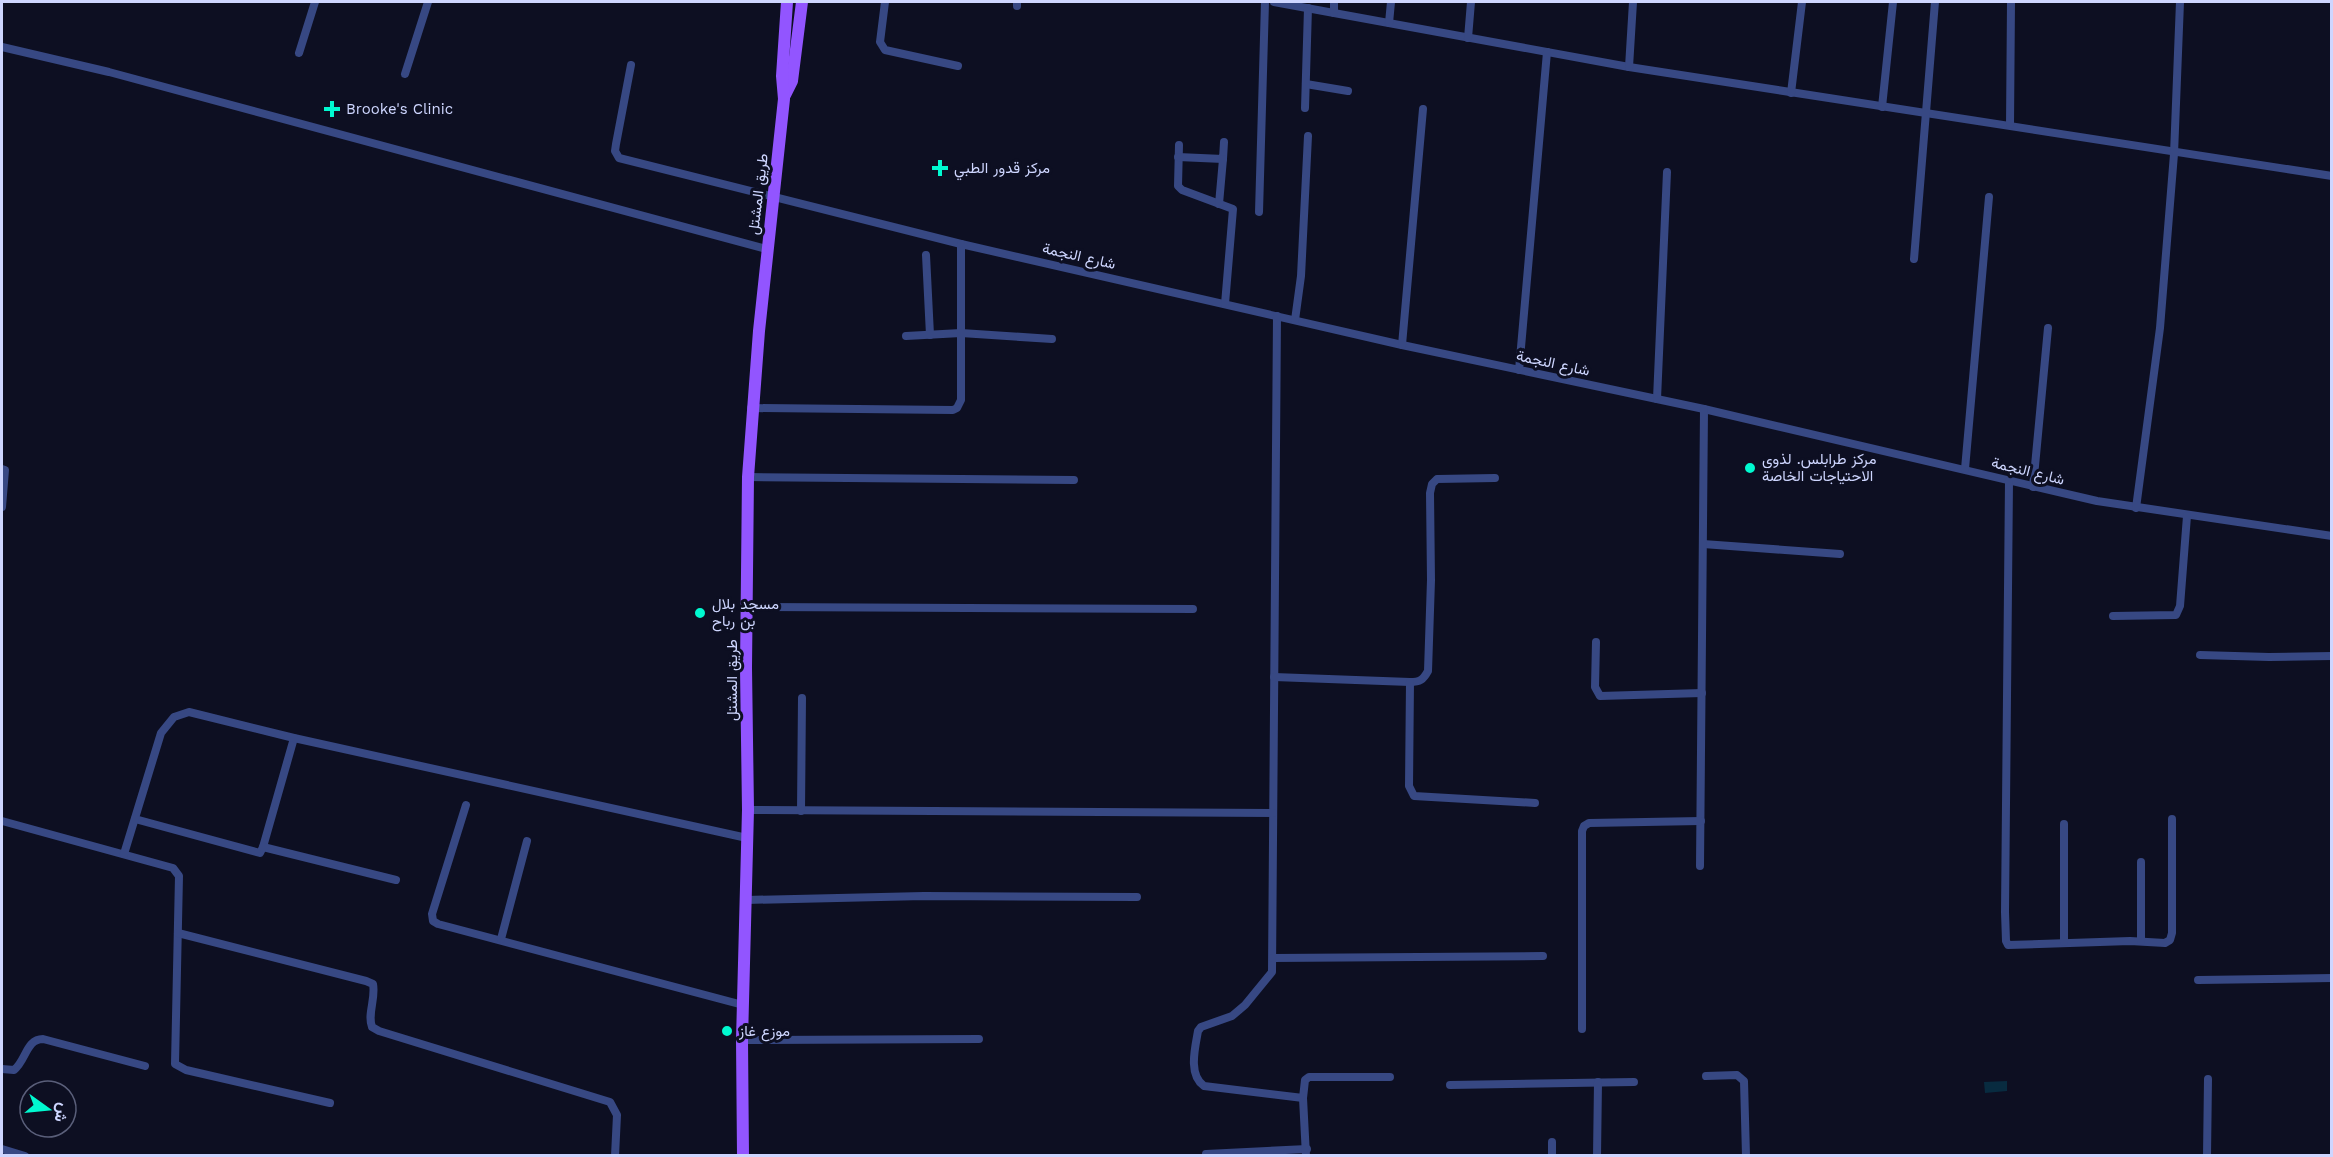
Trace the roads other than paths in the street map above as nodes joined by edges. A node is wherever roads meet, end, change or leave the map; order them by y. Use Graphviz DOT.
graph roads {
  1 [pos="315,2"];
  2 [pos="428,2"];
  3 [pos="788,2"];
  4 [pos="802,2"];
  5 [pos="885,2"];
  6 [pos="1265,2"];
  7 [pos="1274,2"];
  8 [pos="1334,2"];
  9 [pos="1391,2"];
  10 [pos="1471,2"];
  11 [pos="1633,2"];
  12 [pos="1802,2"];
  13 [pos="1893,2"];
  14 [pos="1935,2"];
  15 [pos="2011,2"];
  16 [pos="2180,2"];
  17 [pos="1308,8"];
  18 [pos="1334,13"];
  19 [pos="1389,23"];
  20 [pos="1468,38"];
  21 [pos="2,47"];
  22 [pos="1547,52"];
  23 [pos="299,53"];
  24 [pos="631,65"];
  25 [pos="958,66"];
  26 [pos="1629,67"];
  27 [pos="405,74"];
  28 [pos="1306,84"];
  29 [pos="1348,91"];
  30 [pos="1791,93"];
  31 [pos="784,99"];
  32 [pos="1882,107"];
  33 [pos="1305,108"];
  34 [pos="1423,109"];
  35 [pos="1925,113"];
  36 [pos="2010,125"];
  37 [pos="1308,136"];
  38 [pos="1224,142"];
  39 [pos="1179,145"];
  40 [pos="2174,154"];
  41 [pos="1178,157"];
  42 [pos="1223,159"];
  43 [pos="1667,172"];
  44 [pos="2331,177"];
  45 [pos="773,196"];
  46 [pos="1989,196"];
  47 [pos="1219,204"];
  48 [pos="1258,212"];
  49 [pos="961,244"];
  50 [pos="766,249"];
  51 [pos="927,255"];
  52 [pos="1914,259"];
  53 [pos="1225,304"];
  54 [pos="1277,316"];
  55 [pos="1295,320"];
  56 [pos="2048,328"];
  57 [pos="961,333"];
  58 [pos="930,335"];
  59 [pos="906,336"];
  60 [pos="1052,339"];
  61 [pos="1402,345"];
  62 [pos="1519,370"];
  63 [pos="1657,399"];
  64 [pos="752,408"];
  65 [pos="1704,409"];
  66 [pos="2,469"];
  67 [pos="1965,469"];
  68 [pos="748,477"];
  69 [pos="1495,478"];
  70 [pos="1074,480"];
  71 [pos="2009,481"];
  72 [pos="2032,487"];
  73 [pos="2,507"];
  74 [pos="2136,508"];
  75 [pos="2187,516"];
  76 [pos="2331,536"];
  77 [pos="1703,544"];
  78 [pos="1840,554"];
  79 [pos="748,607"];
  80 [pos="1193,609"];
  81 [pos="2113,616"];
  82 [pos="1596,642"];
  83 [pos="2200,655"];
  84 [pos="2331,656"];
  85 [pos="1274,676"];
  86 [pos="1410,682"];
  87 [pos="1702,693"];
  88 [pos="802,698"];
  89 [pos="294,738"];
  90 [pos="466,804"];
  91 [pos="1535,804"];
  92 [pos="748,810"];
  93 [pos="801,811"];
  94 [pos="1273,813"];
  95 [pos="135,819"];
  96 [pos="2172,819"];
  97 [pos="2,821"];
  98 [pos="1701,821"];
  99 [pos="2064,824"];
  100 [pos="747,838"];
  101 [pos="527,841"];
  102 [pos="263,847"];
  103 [pos="124,854"];
  104 [pos="2141,862"];
  105 [pos="1700,866"];
  106 [pos="396,879"];
  107 [pos="1137,897"];
  108 [pos="746,900"];
  109 [pos="178,933"];
  110 [pos="501,939"];
  111 [pos="2141,941"];
  112 [pos="2064,942"];
  113 [pos="1543,956"];
  114 [pos="1273,958"];
  115 [pos="2331,978"];
  116 [pos="2198,980"];
  117 [pos="743,1005"];
  118 [pos="1582,1029"];
  119 [pos="979,1039"];
  120 [pos="742,1040"];
  121 [pos="145,1066"];
  122 [pos="2,1069"];
  123 [pos="1706,1076"];
  124 [pos="1390,1077"];
  125 [pos="2208,1078"];
  126 [pos="1598,1082"];
  127 [pos="1634,1082"];
  128 [pos="1450,1085"];
  129 [pos="1303,1098"];
  130 [pos="330,1102"];
  131 [pos="1552,1142"];
  132 [pos="2,1149"];
  133 [pos="1306,1152"];
  134 [pos="1206,1154"];
  135 [pos="25,1155"];
  136 [pos="615,1155"];
  137 [pos="743,1155"];
  138 [pos="1552,1155"];
  139 [pos="1597,1155"];
  140 [pos="1746,1155"];
  141 [pos="2207,1155"];
  1 -- 23 [label="street"];
  2 -- 27 [label="street"];
  3 -- 31 [label="main road, طريق المشتل"];
  4 -- 31 [label="main road, طريق المشتل"];
  5 -- 25 [label="street"];
  6 -- 48 [label="street"];
  7 -- 17 [label="street"];
  8 -- 18 [label="street"];
  9 -- 19 [label="street"];
  10 -- 20 [label="street"];
  11 -- 26 [label="street"];
  12 -- 30 [label="street"];
  13 -- 32 [label="street"];
  14 -- 35 [label="street"];
  15 -- 36 [label="street"];
  16 -- 40 [label="street"];
  17 -- 18 [label="street"];
  17 -- 28 [label="street"];
  18 -- 19 [label="street"];
  19 -- 20 [label="street"];
  20 -- 22 [label="street"];
  21 -- 50 [label="street"];
  22 -- 26 [label="street"];
  22 -- 62 [label="street"];
  24 -- 45 [label="street, شارع النجمة"];
  26 -- 30 [label="street"];
  28 -- 29 [label="street"];
  28 -- 33 [label="street"];
  30 -- 32 [label="street"];
  31 -- 45 [label="main road, طريق المشتل"];
  32 -- 35 [label="street"];
  34 -- 61 [label="street"];
  35 -- 36 [label="street"];
  35 -- 52 [label="street"];
  36 -- 40 [label="street"];
  37 -- 55 [label="street"];
  38 -- 42 [label="street"];
  39 -- 41 [label="street"];
  40 -- 44 [label="street"];
  40 -- 74 [label="street"];
  41 -- 42 [label="street"];
  41 -- 47 [label="street"];
  42 -- 47 [label="street"];
  43 -- 63 [label="street"];
  45 -- 49 [label="street, شارع النجمة"];
  45 -- 50 [label="main road, طريق المشتل"];
  46 -- 67 [label="street"];
  47 -- 53 [label="street"];
  49 -- 53 [label="street, شارع النجمة"];
  49 -- 57 [label="street"];
  50 -- 64 [label="main road, طريق المشتل"];
  51 -- 58 [label="street"];
  53 -- 54 [label="street, شارع النجمة"];
  54 -- 55 [label="street, شارع النجمة"];
  54 -- 85 [label="street"];
  55 -- 61 [label="street, شارع النجمة"];
  56 -- 72 [label="street"];
  57 -- 58 [label="street"];
  57 -- 60 [label="street"];
  57 -- 64 [label="street"];
  58 -- 59 [label="street"];
  61 -- 62 [label="street, شارع النجمة"];
  62 -- 63 [label="street, شارع النجمة"];
  63 -- 65 [label="street, شارع النجمة"];
  64 -- 68 [label="main road, طريق المشتل"];
  65 -- 67 [label="street, شارع النجمة"];
  65 -- 77 [label="street"];
  66 -- 73 [label="street"];
  67 -- 71 [label="street, شارع النجمة"];
  68 -- 70 [label="street"];
  68 -- 79 [label="main road, طريق المشتل"];
  69 -- 86 [label="street"];
  71 -- 72 [label="street, شارع النجمة"];
  71 -- 112 [label="street"];
  72 -- 74 [label="street, شارع النجمة"];
  74 -- 75 [label="street, شارع النجمة"];
  75 -- 76 [label="street, شارع النجمة"];
  75 -- 81 [label="street"];
  77 -- 78 [label="street"];
  77 -- 87 [label="street"];
  79 -- 80 [label="street"];
  79 -- 92 [label="main road, طريق المشتل"];
  82 -- 87 [label="street"];
  83 -- 84 [label="street"];
  85 -- 86 [label="street"];
  85 -- 94 [label="street"];
  86 -- 91 [label="street"];
  87 -- 98 [label="street"];
  88 -- 93 [label="street"];
  89 -- 95 [label="street"];
  89 -- 100 [label="street"];
  89 -- 102 [label="street"];
  90 -- 110 [label="street"];
  92 -- 93 [label="street"];
  92 -- 100 [label="main road, طريق المشتل"];
  93 -- 94 [label="street"];
  94 -- 114 [label="street"];
  95 -- 102 [label="street"];
  95 -- 103 [label="street"];
  96 -- 111 [label="street"];
  97 -- 103 [label="street"];
  98 -- 105 [label="street"];
  98 -- 118 [label="street"];
  99 -- 112 [label="street"];
  100 -- 108 [label="main road, طريق المشتل"];
  101 -- 110 [label="street"];
  102 -- 106 [label="street"];
  103 -- 109 [label="street"];
  104 -- 111 [label="street"];
  107 -- 108 [label="street"];
  108 -- 117 [label="main road, طريق المشتل"];
  109 -- 130 [label="street"];
  109 -- 136 [label="street"];
  110 -- 117 [label="street"];
  111 -- 112 [label="street"];
  113 -- 114 [label="street"];
  114 -- 129 [label="street"];
  115 -- 116 [label="street"];
  117 -- 120 [label="main road, طريق المشتل"];
  119 -- 120 [label="street"];
  120 -- 137 [label="main road, طريق المشتل"];
  121 -- 122 [label="street"];
  123 -- 140 [label="street"];
  124 -- 129 [label="street"];
  125 -- 141 [label="street"];
  126 -- 127 [label="street"];
  126 -- 128 [label="street"];
  126 -- 139 [label="street"];
  129 -- 133 [label="street"];
  131 -- 138 [label="street"];
  132 -- 135 [label="street"];
  133 -- 134 [label="street"];
}
